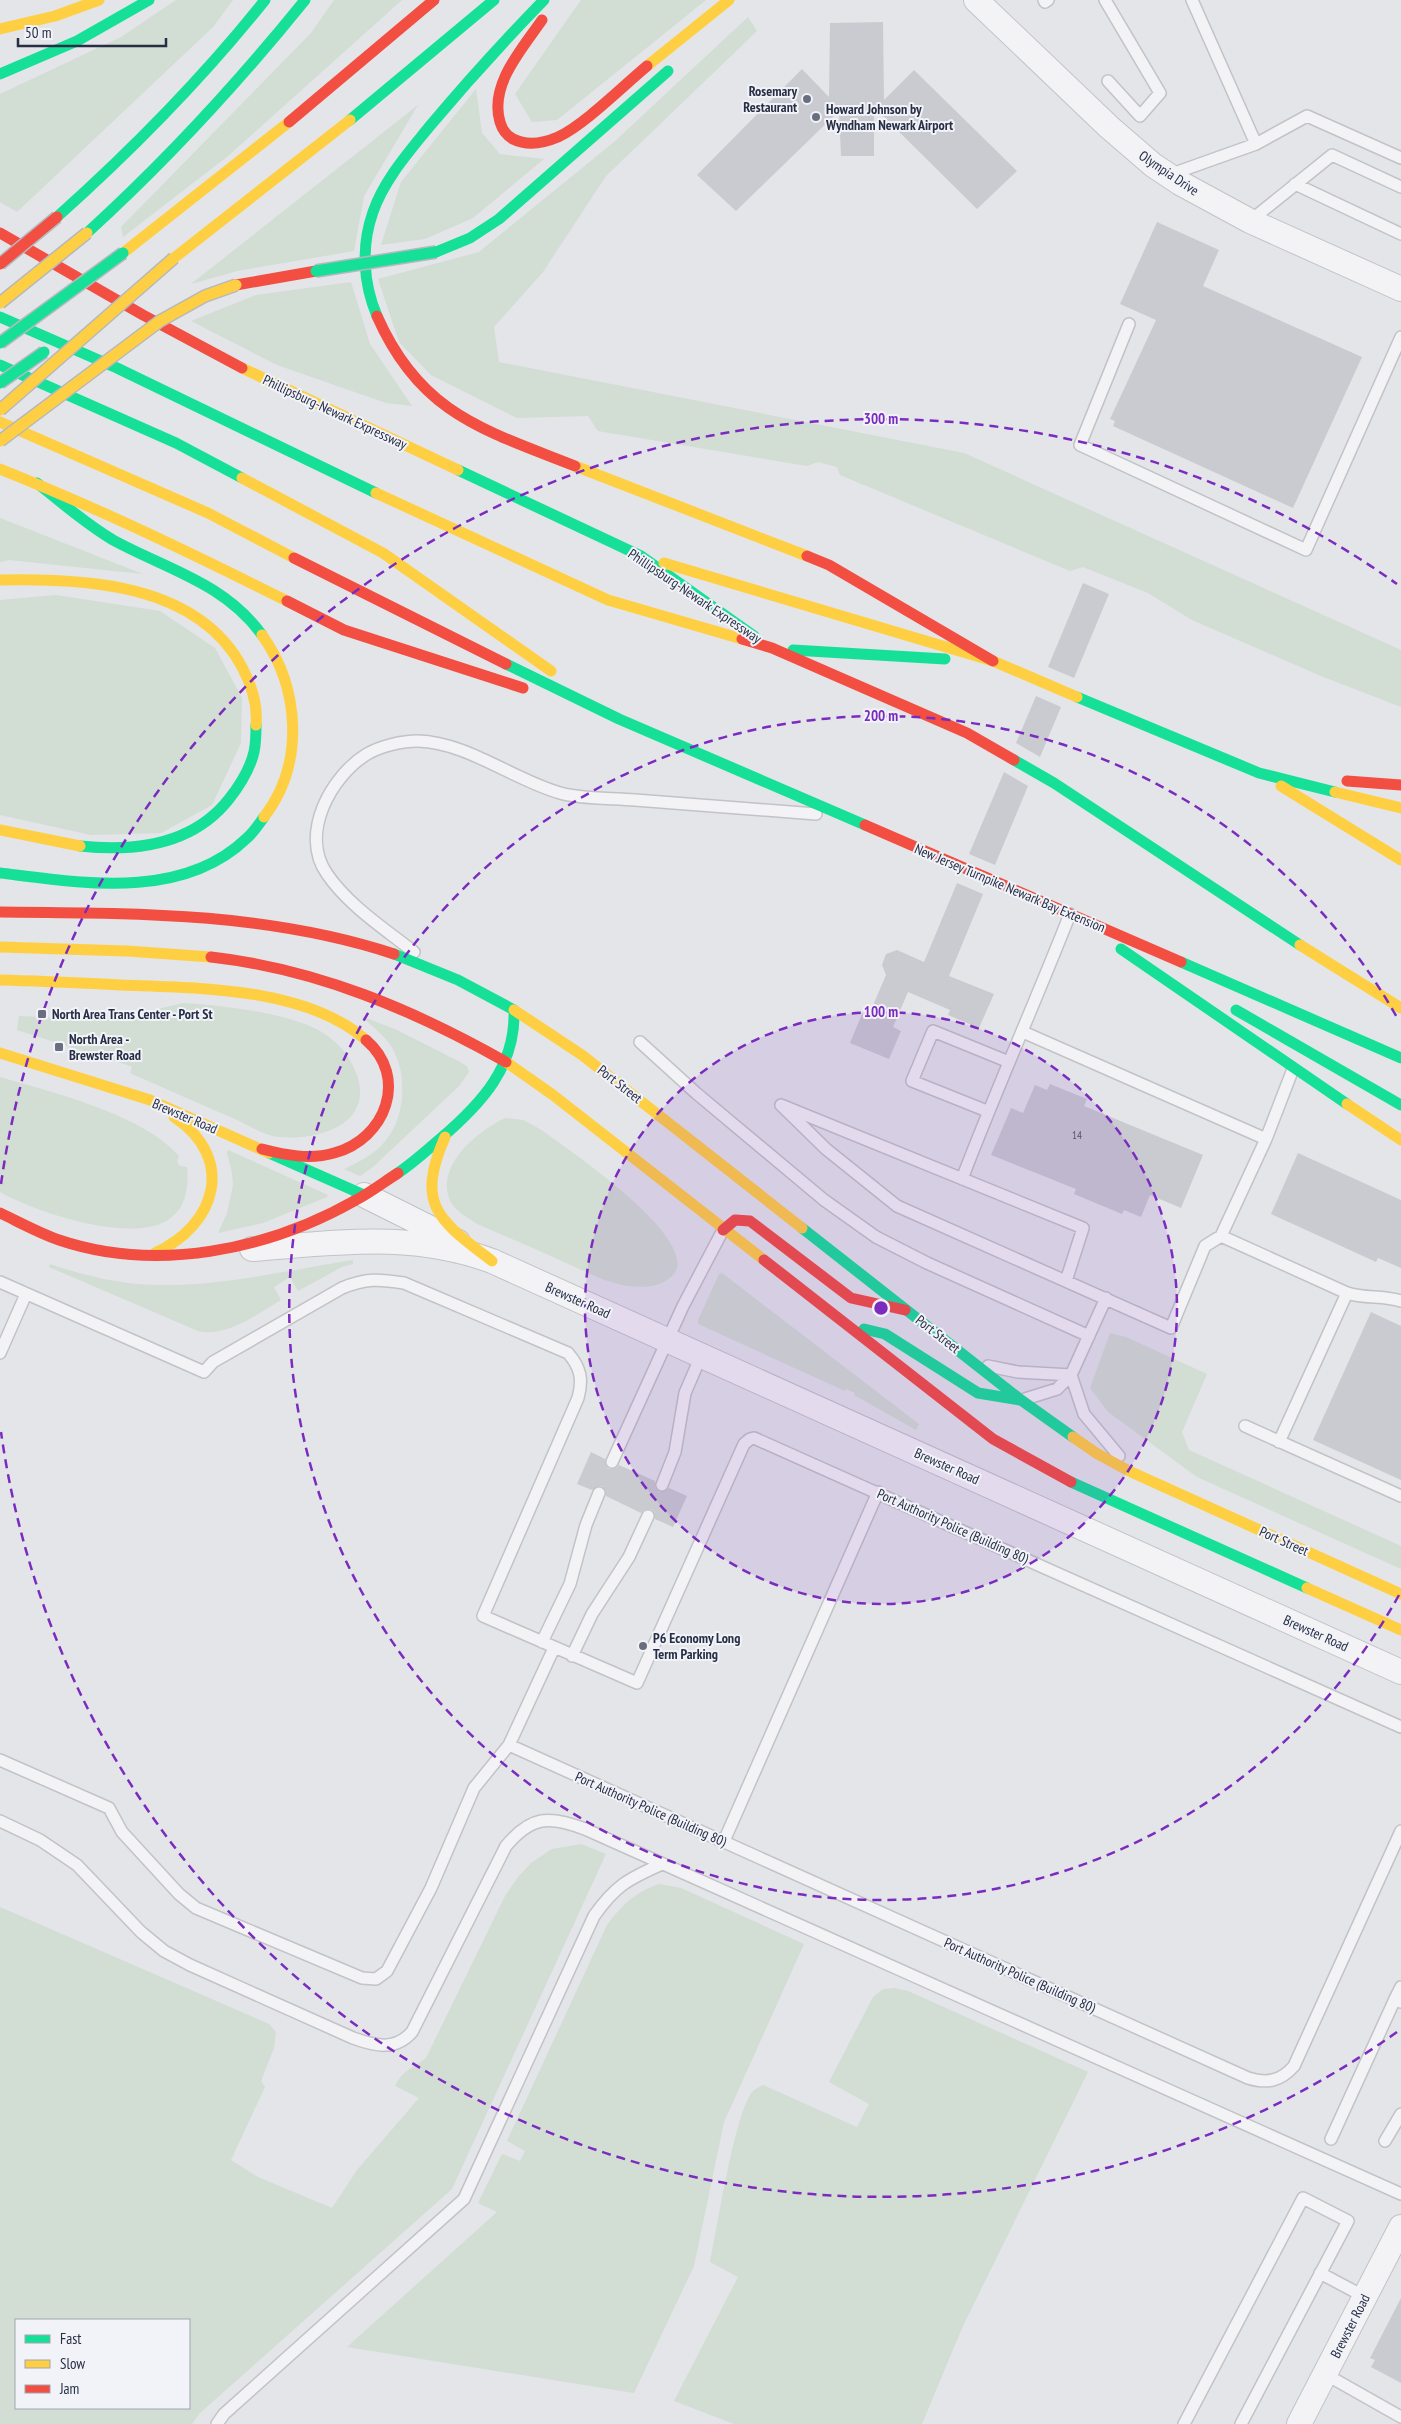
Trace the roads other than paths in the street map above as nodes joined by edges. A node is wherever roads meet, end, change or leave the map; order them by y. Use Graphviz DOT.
graph roads {
  1 [pos="98,0"];
  2 [pos="149,0"];
  3 [pos="265,0"];
  4 [pos="306,0"];
  5 [pos="434,0"];
  6 [pos="494,0"];
  7 [pos="544,0"];
  8 [pos="556,0"];
  9 [pos="729,0"];
  10 [pos="741,0"];
  11 [pos="976,0"];
  12 [pos="1105,0"];
  13 [pos="1192,0"];
  14 [pos="727,17"];
  15 [pos="0,29"];
  16 [pos="679,62"];
  17 [pos="0,74"];
  18 [pos="1108,82"];
  19 [pos="1256,144"];
  20 [pos="1401,158"];
  21 [pos="1168,175"];
  22 [pos="1295,184"];
  23 [pos="1401,187"];
  24 [pos="1250,221"];
  25 [pos="0,233"];
  26 [pos="1401,234"];
  27 [pos="174,258"];
  28 [pos="0,264"];
  29 [pos="1401,289"];
  30 [pos="0,303"];
  31 [pos="0,317"];
  32 [pos="1130,324"];
  33 [pos="1401,337"];
  34 [pos="0,343"];
  35 [pos="0,364"];
  36 [pos="0,383"];
  37 [pos="0,410"];
  38 [pos="0,422"];
  39 [pos="0,441"];
  40 [pos="0,469"];
  41 [pos="37,484"];
  42 [pos="641,556"];
  43 [pos="0,580"];
  44 [pos="772,648"];
  45 [pos="993,662"];
  46 [pos="619,719"];
  47 [pos="1259,773"];
  48 [pos="1401,785"];
  49 [pos="1401,808"];
  50 [pos="843,816"];
  51 [pos="0,830"];
  52 [pos="1401,860"];
  53 [pos="44,866"];
  54 [pos="0,873"];
  55 [pos="143,880"];
  56 [pos="0,905"];
  57 [pos="0,912"];
  58 [pos="76,913"];
  59 [pos="1071,914"];
  60 [pos="0,946"];
  61 [pos="439,971"];
  62 [pos="0,980"];
  63 [pos="1198,987"];
  64 [pos="1223,1002"];
  65 [pos="1401,1008"];
  66 [pos="514,1010"];
  67 [pos="1023,1032"];
  68 [pos="640,1042"];
  69 [pos="0,1053"];
  70 [pos="1401,1058"];
  71 [pos="506,1062"];
  72 [pos="1009,1062"];
  73 [pos="1293,1069"];
  74 [pos="150,1100"];
  75 [pos="1401,1105"];
  76 [pos="987,1112"];
  77 [pos="447,1134"];
  78 [pos="1266,1139"];
  79 [pos="1401,1140"];
  80 [pos="262,1149"];
  81 [pos="962,1179"];
  82 [pos="364,1195"];
  83 [pos="0,1214"];
  84 [pos="723,1230"];
  85 [pos="1221,1236"];
  86 [pos="218,1251"];
  87 [pos="146,1256"];
  88 [pos="492,1261"];
  89 [pos="1066,1281"];
  90 [pos="0,1282"];
  91 [pos="1347,1293"];
  92 [pos="26,1294"];
  93 [pos="1106,1298"];
  94 [pos="1401,1301"];
  95 [pos="908,1311"];
  96 [pos="844,1325"];
  97 [pos="1089,1336"];
  98 [pos="668,1341"];
  99 [pos="0,1353"];
  100 [pos="701,1356"];
  101 [pos="974,1363"];
  102 [pos="1071,1375"];
  103 [pos="1021,1400"];
  104 [pos="1245,1426"];
  105 [pos="1279,1442"];
  106 [pos="612,1462"];
  107 [pos="1134,1473"];
  108 [pos="662,1484"];
  109 [pos="878,1492"];
  110 [pos="598,1493"];
  111 [pos="1401,1496"];
  112 [pos="648,1516"];
  113 [pos="1401,1594"];
  114 [pos="1401,1630"];
  115 [pos="542,1642"];
  116 [pos="554,1648"];
  117 [pos="572,1656"];
  118 [pos="1401,1672"];
  119 [pos="1401,1727"];
  120 [pos="509,1745"];
  121 [pos="0,1760"];
  122 [pos="0,1820"];
  123 [pos="1401,1831"];
  124 [pos="724,1842"];
  125 [pos="662,1864"];
  126 [pos="1401,1987"];
  127 [pos="1398,2000"];
  128 [pos="1401,2114"];
  129 [pos="1331,2139"];
  130 [pos="1385,2142"];
  131 [pos="1401,2194"];
  132 [pos="1401,2228"];
  133 [pos="1320,2273"];
  134 [pos="1365,2297"];
  135 [pos="1325,2374"];
  136 [pos="1401,2417"];
  137 [pos="217,2424"];
  138 [pos="1184,2424"];
  139 [pos="1241,2424"];
  140 [pos="1299,2424"];
  1 -- 15 [label="main road"];
  2 -- 17 [label="main road"];
  3 -- 28 [label="main road, bridge"];
  4 -- 30 [label="main road, bridge"];
  5 -- 34 [label="main road, bridge"];
  6 -- 27 [label="main road"];
  7 -- 45 [label="main road"];
  8 -- 9 [label="main road"];
  10 -- 14 [label="main road"];
  11 -- 21 [label="street, Olympia Drive"];
  12 -- 18 [label="lane"];
  13 -- 19 [label="lane"];
  16 -- 39 [label="main road, bridge"];
  19 -- 20 [label="lane"];
  19 -- 21 [label="lane"];
  21 -- 24 [label="street, Olympia Drive"];
  22 -- 23 [label="lane"];
  22 -- 24 [label="lane"];
  22 -- 26 [label="lane"];
  24 -- 29 [label="street, Olympia Drive"];
  25 -- 42 [label="main road, Phillipsburg-Newark Expressway"];
  27 -- 36 [label="main road, bridge"];
  27 -- 37 [label="main road, bridge"];
  31 -- 44 [label="main road, Phillipsburg-Newark Expressway"];
  32 -- 33 [label="lane"];
  35 -- 46 [label="main road"];
  38 -- 46 [label="main road"];
  40 -- 41 [label="main road"];
  41 -- 46 [label="main road"];
  41 -- 55 [label="main road"];
  42 -- 44 [label="main road, Phillipsburg-Newark Expressway"];
  42 -- 45 [label="main road"];
  43 -- 51 [label="main road"];
  44 -- 45 [label="main road"];
  44 -- 65 [label="main road"];
  45 -- 47 [label="main road"];
  46 -- 50 [label="main road, New Jersey Turnpike Newark Bay Extension"];
  47 -- 48 [label="main road"];
  47 -- 49 [label="main road"];
  47 -- 52 [label="main road"];
  50 -- 59 [label="main road, New Jersey Turnpike Newark Bay Extension"];
  50 -- 61 [label="lane"];
  53 -- 55 [label="main road"];
  54 -- 55 [label="main road"];
  56 -- 58 [label="main road"];
  57 -- 58 [label="main road"];
  58 -- 61 [label="main road, Port Street"];
  59 -- 63 [label="main road"];
  59 -- 67 [label="lane"];
  59 -- 70 [label="main road, New Jersey Turnpike Newark Bay Extension"];
  59 -- 73 [label="main road"];
  60 -- 71 [label="main road"];
  61 -- 66 [label="main road, Port Street"];
  62 -- 80 [label="main road"];
  64 -- 75 [label="main road"];
  66 -- 71 [label="main road, Brewster Road"];
  66 -- 95 [label="main road, Port Street"];
  67 -- 72 [label="lane"];
  67 -- 78 [label="lane"];
  68 -- 97 [label="lane"];
  69 -- 74 [label="main road, Brewster Road"];
  71 -- 77 [label="main road, Brewster Road"];
  71 -- 84 [label="main road"];
  72 -- 76 [label="lane"];
  72 -- 76 [label="lane"];
  73 -- 78 [label="lane"];
  73 -- 79 [label="main road"];
  74 -- 80 [label="main road, Brewster Road"];
  74 -- 87 [label="main road"];
  76 -- 81 [label="lane"];
  77 -- 82 [label="main road, Brewster Road"];
  77 -- 88 [label="main road"];
  78 -- 85 [label="lane"];
  80 -- 82 [label="main road, Brewster Road"];
  81 -- 89 [label="lane"];
  81 -- 89 [label="lane"];
  82 -- 86 [label="main road, Brewster Road"];
  82 -- 88 [label="street, Brewster Road"];
  83 -- 87 [label="main road, Brewster Road"];
  84 -- 95 [label="main road"];
  84 -- 96 [label="main road"];
  84 -- 98 [label="lane"];
  85 -- 91 [label="lane"];
  85 -- 93 [label="lane"];
  86 -- 87 [label="main road, Brewster Road"];
  86 -- 88 [label="street, Brewster Road"];
  88 -- 98 [label="street, Brewster Road"];
  89 -- 93 [label="lane"];
  90 -- 92 [label="lane"];
  91 -- 94 [label="lane"];
  91 -- 105 [label="lane"];
  92 -- 99 [label="lane"];
  92 -- 115 [label="lane"];
  93 -- 97 [label="lane"];
  95 -- 101 [label="main road, Port Street"];
  96 -- 103 [label="main road"];
  96 -- 114 [label="main road"];
  97 -- 102 [label="lane"];
  98 -- 100 [label="street, Brewster Road"];
  98 -- 106 [label="lane"];
  100 -- 108 [label="lane"];
  100 -- 118 [label="street, Brewster Road"];
  101 -- 102 [label="lane"];
  101 -- 103 [label="main road, Port Street"];
  102 -- 103 [label="lane"];
  102 -- 107 [label="lane"];
  103 -- 107 [label="main road, Port Street"];
  104 -- 105 [label="lane"];
  105 -- 111 [label="lane"];
  107 -- 113 [label="main road, Port Street"];
  109 -- 117 [label="lane, Port Authority Police (Building 80)"];
  109 -- 119 [label="lane, Port Authority Police (Building 80)"];
  109 -- 124 [label="lane"];
  110 -- 115 [label="lane"];
  112 -- 117 [label="lane"];
  115 -- 116 [label="lane"];
  116 -- 117 [label="lane"];
  116 -- 120 [label="lane"];
  120 -- 121 [label="lane"];
  120 -- 124 [label="lane, Port Authority Police (Building 80)"];
  122 -- 125 [label="lane"];
  123 -- 124 [label="lane, Port Authority Police (Building 80)"];
  125 -- 131 [label="lane"];
  125 -- 137 [label="lane"];
  126 -- 127 [label="lane"];
  127 -- 129 [label="lane"];
  128 -- 130 [label="lane"];
  132 -- 134 [label="street, Brewster Road"];
  133 -- 134 [label="lane"];
  133 -- 138 [label="lane"];
  133 -- 139 [label="lane"];
  134 -- 135 [label="street, Brewster Road"];
  135 -- 136 [label="lane"];
  135 -- 140 [label="street, Brewster Road"];
}
